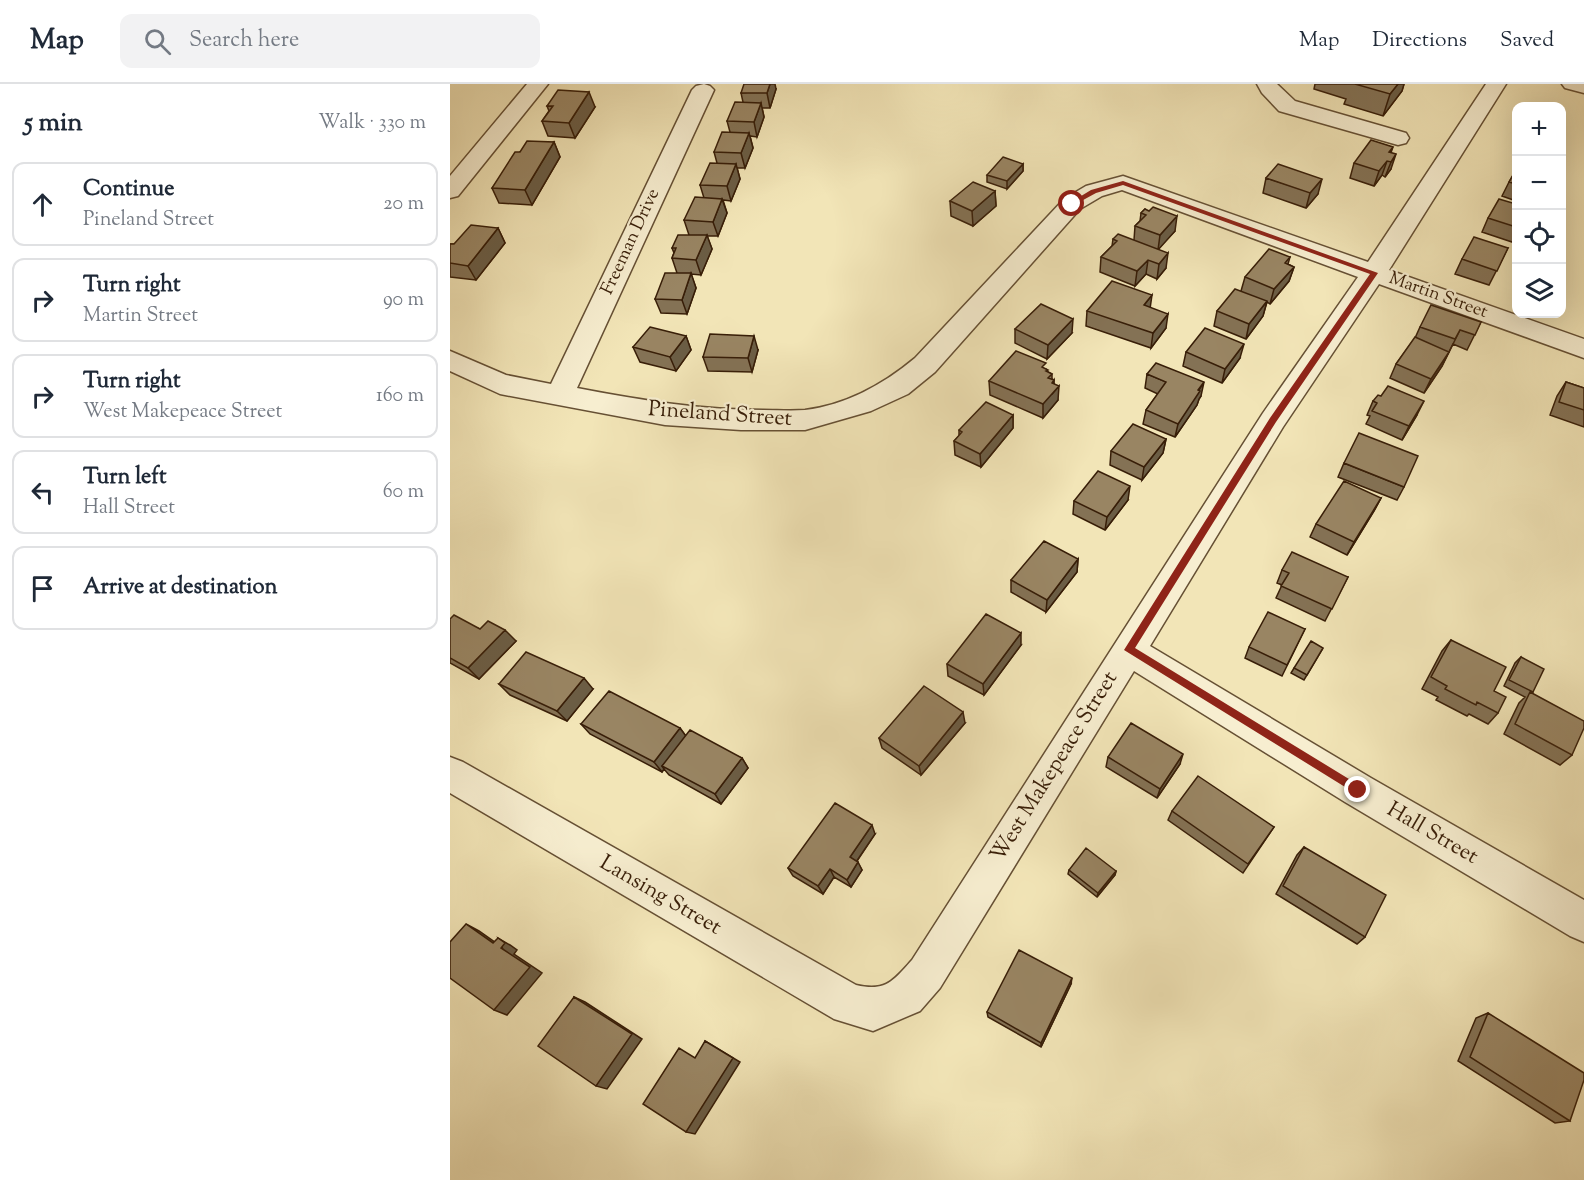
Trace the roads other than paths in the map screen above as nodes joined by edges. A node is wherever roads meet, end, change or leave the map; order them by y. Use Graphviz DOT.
graph roads {
  1 [pos="538,84"];
  2 [pos="1267,84"];
  3 [pos="1496,84"];
  4 [pos="1572,84"];
  5 [pos="1584,87"];
  6 [pos="703,90"];
  7 [pos="1398,138"];
  8 [pos="1123,183"];
  9 [pos="450,191"];
  10 [pos="1374,273"];
  11 [pos="1584,349"];
  12 [pos="450,360"];
  13 [pos="560,394"];
  14 [pos="1128,650"];
  15 [pos="450,774"];
  16 [pos="1584,922"];
  17 [pos="873,1010"];
  1 -- 9 [label="street"];
  2 -- 7 [label="street"];
  3 -- 10 [label="street, West Makepeace Street"];
  4 -- 5 [label="street"];
  6 -- 13 [label="street, Freeman Drive"];
  8 -- 10 [label="street, Martin Street"];
  8 -- 13 [label="street, Pineland Street"];
  10 -- 11 [label="street, Martin Street"];
  10 -- 14 [label="street, West Makepeace Street"];
  12 -- 13 [label="street, Pineland Street"];
  14 -- 16 [label="street, Hall Street"];
  14 -- 17 [label="street, West Makepeace Street"];
  15 -- 17 [label="street, Lansing Street"];
}
